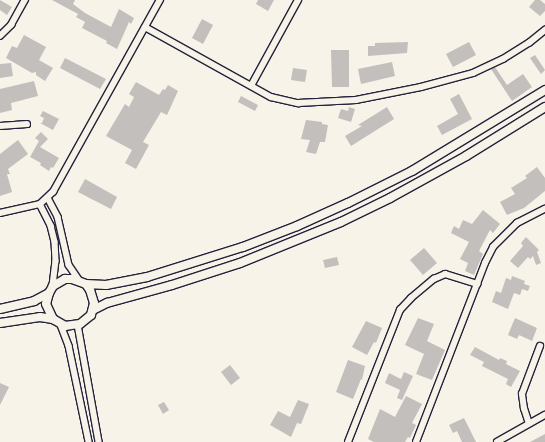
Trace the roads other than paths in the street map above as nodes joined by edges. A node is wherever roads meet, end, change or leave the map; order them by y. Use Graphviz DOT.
graph roads {
  1 [pos="25,0"];
  2 [pos="160,0"];
  3 [pos="298,0"];
  4 [pos="145,27"];
  5 [pos="545,30"];
  6 [pos="0,36"];
  7 [pos="251,86"];
  8 [pos="545,90"];
  9 [pos="545,107"];
  10 [pos="27,124"];
  11 [pos="0,126"];
  12 [pos="48,198"];
  13 [pos="40,204"];
  14 [pos="545,209"];
  15 [pos="0,213"];
  16 [pos="82,282"];
  17 [pos="477,284"];
  18 [pos="51,289"];
  19 [pos="0,309"];
  20 [pos="93,310"];
  21 [pos="53,319"];
  22 [pos="0,323"];
  23 [pos="61,324"];
  24 [pos="78,325"];
  25 [pos="540,346"];
  26 [pos="545,415"];
  27 [pos="529,424"];
  28 [pos="89,442"];
  29 [pos="99,442"];
  30 [pos="348,442"];
  31 [pos="416,442"];
  32 [pos="497,442"];
  1 -- 6 [label="street"];
  2 -- 4 [label="street"];
  3 -- 7 [label="street"];
  4 -- 7 [label="street"];
  4 -- 12 [label="street"];
  5 -- 7 [label="street"];
  8 -- 16 [label="main road"];
  9 -- 20 [label="main road"];
  10 -- 11 [label="street"];
  12 -- 13 [label="street"];
  12 -- 16 [label="street"];
  13 -- 15 [label="street"];
  13 -- 18 [label="street"];
  14 -- 17 [label="street"];
  16 -- 18 [label="main road"];
  16 -- 20 [label="main road"];
  17 -- 30 [label="street"];
  17 -- 31 [label="street"];
  18 -- 19 [label="main road"];
  18 -- 21 [label="main road"];
  20 -- 24 [label="main road"];
  21 -- 22 [label="main road"];
  21 -- 23 [label="main road"];
  23 -- 24 [label="main road"];
  23 -- 28 [label="street"];
  24 -- 29 [label="street"];
  25 -- 27 [label="street"];
  26 -- 27 [label="street"];
  27 -- 32 [label="street"];
}
